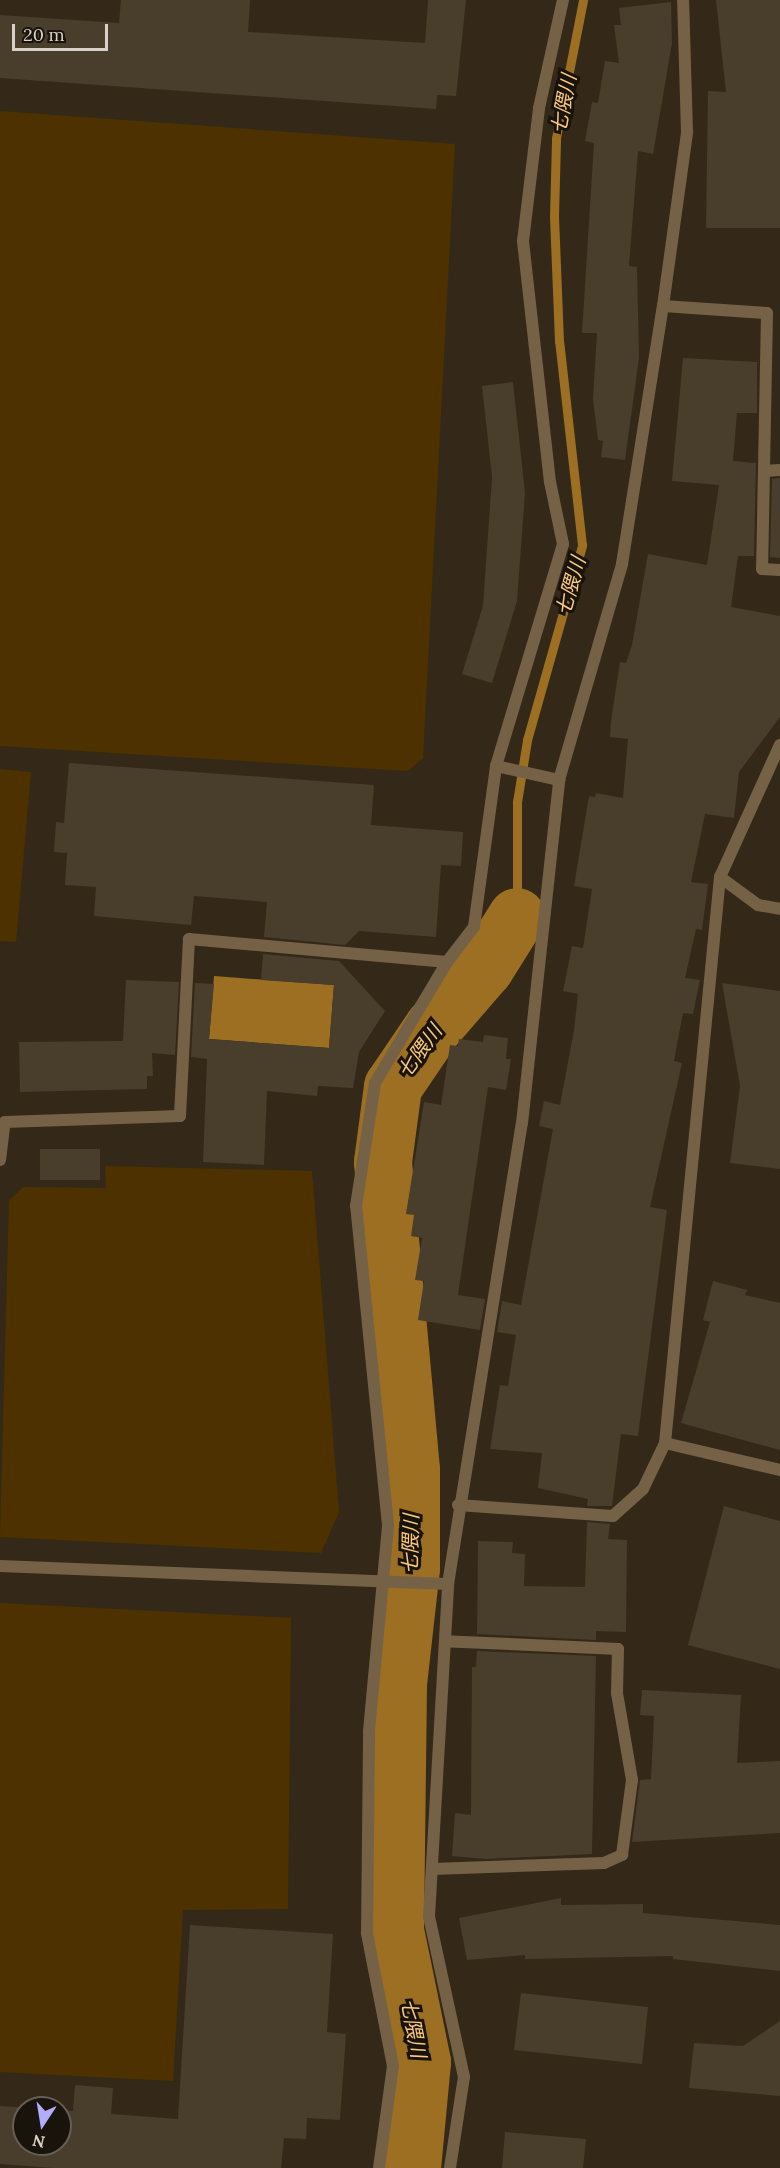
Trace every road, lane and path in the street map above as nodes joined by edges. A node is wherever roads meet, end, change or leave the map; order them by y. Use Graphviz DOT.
graph roads {
  1 [pos="563,0"];
  2 [pos="683,0"];
  3 [pos="663,306"];
  4 [pos="780,470"];
  5 [pos="764,471"];
  6 [pos="780,570"];
  7 [pos="780,745"];
  8 [pos="496,766"];
  9 [pos="559,780"];
  10 [pos="720,877"];
  11 [pos="780,909"];
  12 [pos="447,962"];
  13 [pos="0,1160"];
  14 [pos="665,1443"];
  15 [pos="780,1470"];
  16 [pos="458,1505"];
  17 [pos="0,1566"];
  18 [pos="381,1581"];
  19 [pos="448,1584"];
  20 [pos="445,1641"];
  21 [pos="432,1869"];
  22 [pos="379,2168"];
  23 [pos="450,2168"];
  1 -- 8 [label="street"];
  2 -- 3 [label="street"];
  3 -- 5 [label="street"];
  3 -- 9 [label="street"];
  4 -- 5 [label="street"];
  5 -- 6 [label="street"];
  7 -- 10 [label="street"];
  8 -- 9 [label="street"];
  8 -- 12 [label="street"];
  9 -- 16 [label="street"];
  10 -- 11 [label="street"];
  10 -- 14 [label="street"];
  12 -- 13 [label="street"];
  12 -- 18 [label="street"];
  14 -- 15 [label="street"];
  14 -- 16 [label="street"];
  16 -- 19 [label="street"];
  17 -- 18 [label="street"];
  18 -- 19 [label="street"];
  18 -- 22 [label="street"];
  19 -- 20 [label="street"];
  20 -- 21 [label="street"];
  20 -- 21 [label="street"];
  21 -- 23 [label="street"];
}
